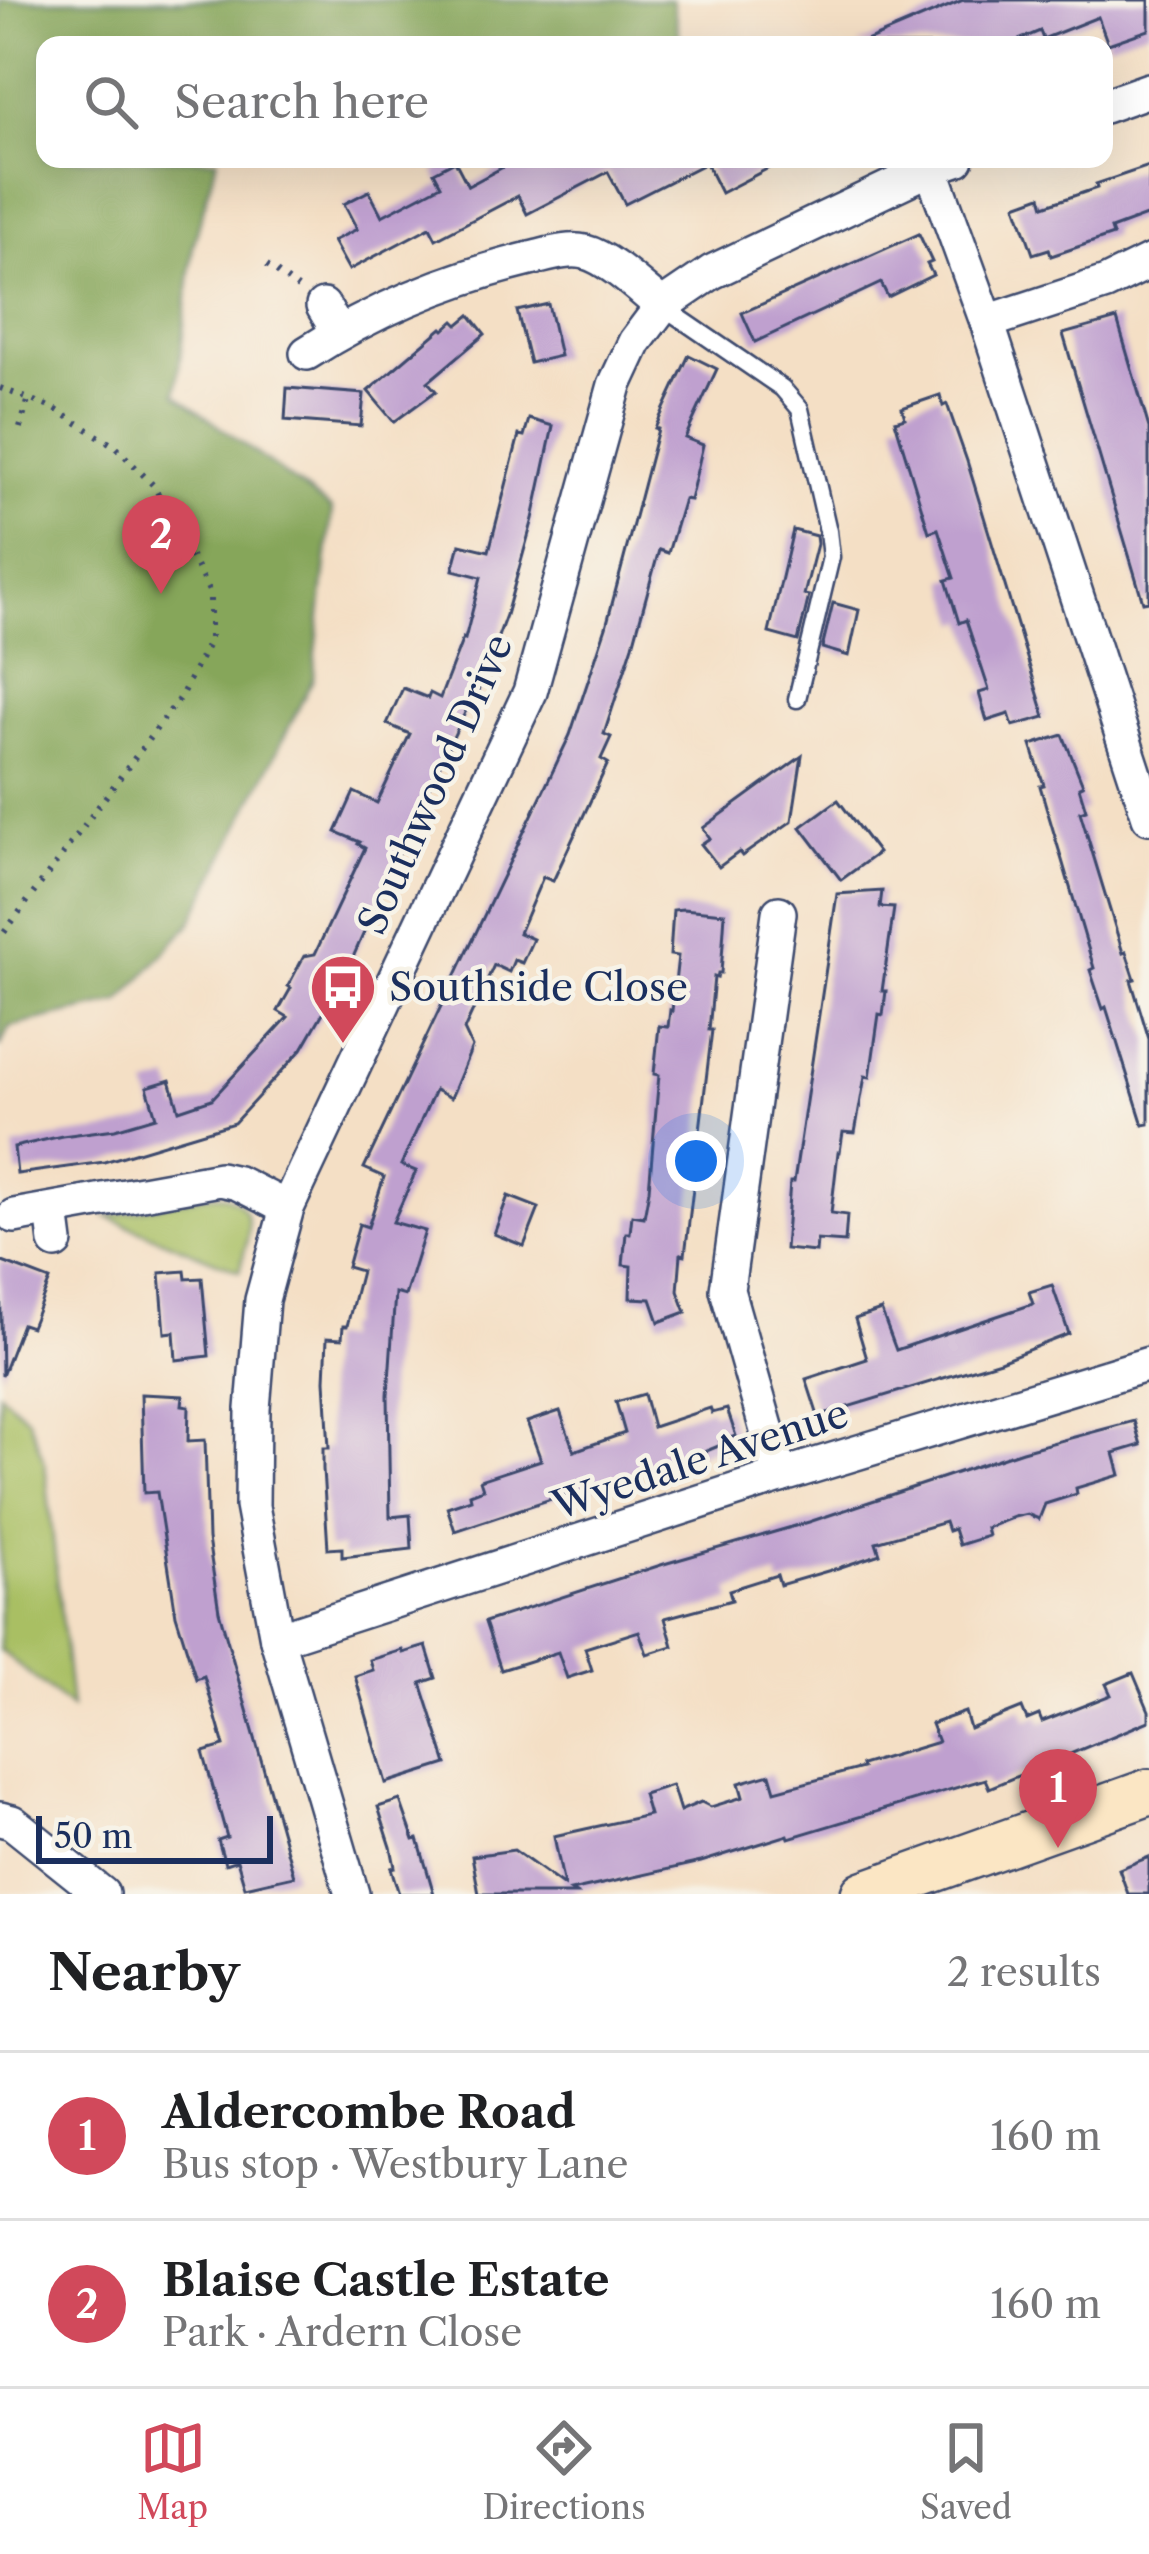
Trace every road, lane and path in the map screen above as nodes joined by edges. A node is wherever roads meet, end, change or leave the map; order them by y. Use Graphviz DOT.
graph roads {
  1 [pos="1149,90"];
  2 [pos="1113,103"];
  3 [pos="935,168"];
  4 [pos="945,168"];
  5 [pos="1149,262"];
  6 [pos="662,306"];
  7 [pos="987,322"];
  8 [pos="308,353"];
  9 [pos="0,388"];
  10 [pos="29,398"];
  11 [pos="20,428"];
  12 [pos="797,699"];
  13 [pos="1148,811"];
  14 [pos="779,913"];
  15 [pos="0,938"];
  16 [pos="287,1208"];
  17 [pos="14,1216"];
  18 [pos="1149,1364"];
  19 [pos="780,1476"];
  20 [pos="278,1639"];
  21 [pos="1149,1792"];
  22 [pos="0,1818"];
  23 [pos="102,1894"];
  24 [pos="352,1894"];
  25 [pos="864,1894"];
  1 -- 2 [label="street"];
  3 -- 6 [label="street, Southwood Drive"];
  4 -- 7 [label="street"];
  5 -- 7 [label="street"];
  6 -- 8 [label="street"];
  6 -- 12 [label="lane"];
  6 -- 16 [label="street, Southwood Drive"];
  7 -- 13 [label="street"];
  9 -- 10 [label="path"];
  10 -- 11 [label="path"];
  10 -- 15 [label="path"];
  14 -- 19 [label="street"];
  16 -- 17 [label="street"];
  16 -- 20 [label="street, Southwood Drive"];
  18 -- 19 [label="street, Wyedale Avenue"];
  19 -- 20 [label="street, Wyedale Avenue"];
  20 -- 24 [label="street, Southwood Drive"];
  21 -- 25 [label="street"];
  22 -- 23 [label="street"];
}
